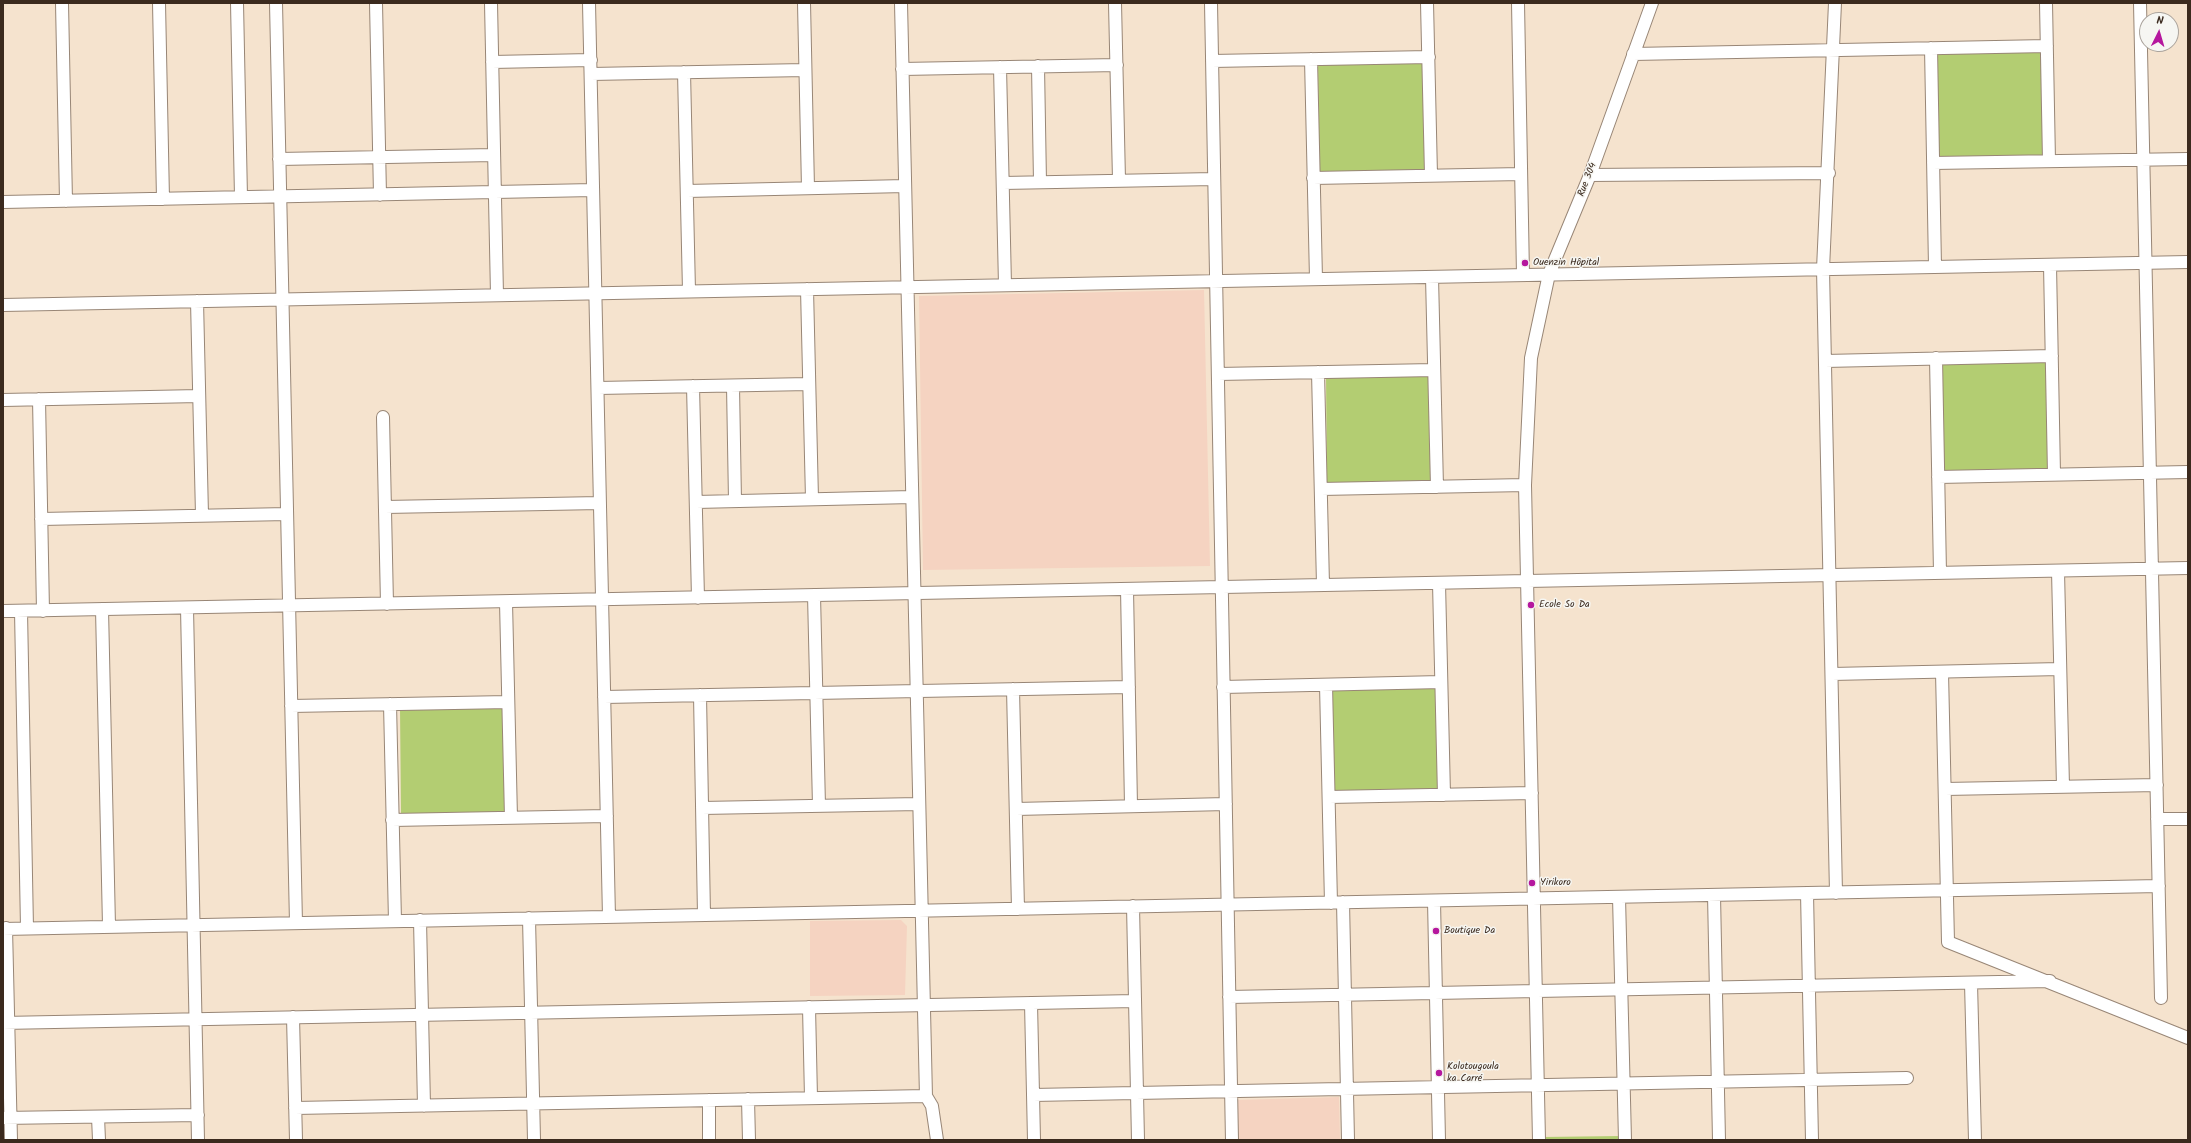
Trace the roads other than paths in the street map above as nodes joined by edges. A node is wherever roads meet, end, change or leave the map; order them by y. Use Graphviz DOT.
graph roads {
  1 [pos="62,3"];
  2 [pos="159,3"];
  3 [pos="237,3"];
  4 [pos="276,3"];
  5 [pos="376,3"];
  6 [pos="490,3"];
  7 [pos="590,3"];
  8 [pos="804,3"];
  9 [pos="901,3"];
  10 [pos="1115,3"];
  11 [pos="1211,3"];
  12 [pos="1428,3"];
  13 [pos="1518,3"];
  14 [pos="1652,3"];
  15 [pos="1835,3"];
  16 [pos="2046,3"];
  17 [pos="2140,3"];
  18 [pos="2047,46"];
  19 [pos="1931,48"];
  20 [pos="1833,50"];
  21 [pos="1633,54"];
  22 [pos="1429,57"];
  23 [pos="1311,59"];
  24 [pos="591,60"];
  25 [pos="1212,61"];
  26 [pos="492,62"];
  27 [pos="1117,65"];
  28 [pos="1038,66"];
  29 [pos="1000,67"];
  30 [pos="902,69"];
  31 [pos="805,70"];
  32 [pos="684,72"];
  33 [pos="591,74"];
  34 [pos="494,155"];
  35 [pos="379,157"];
  36 [pos="2188,158"];
  37 [pos="279,159"];
  38 [pos="2143,159"];
  39 [pos="2049,161"];
  40 [pos="1933,163"];
  41 [pos="1829,173"];
  42 [pos="1521,174"];
  43 [pos="1590,175"];
  44 [pos="1431,176"];
  45 [pos="1214,178"];
  46 [pos="1313,178"];
  47 [pos="1119,180"];
  48 [pos="1040,182"];
  49 [pos="1003,183"];
  50 [pos="905,186"];
  51 [pos="808,188"];
  52 [pos="593,190"];
  53 [pos="687,191"];
  54 [pos="494,192"];
  55 [pos="380,194"];
  56 [pos="241,197"];
  57 [pos="280,197"];
  58 [pos="163,199"];
  59 [pos="66,201"];
  60 [pos="3,202"];
  61 [pos="2188,262"];
  62 [pos="2146,263"];
  63 [pos="2050,265"];
  64 [pos="1935,267"];
  65 [pos="1823,269"];
  66 [pos="1549,274"];
  67 [pos="1523,275"];
  68 [pos="1432,277"];
  69 [pos="1316,279"];
  70 [pos="1216,281"];
  71 [pos="1005,285"];
  72 [pos="907,287"];
  73 [pos="807,289"];
  74 [pos="689,291"];
  75 [pos="596,293"];
  76 [pos="497,295"];
  77 [pos="282,299"];
  78 [pos="197,301"];
  79 [pos="3,305"];
  80 [pos="2052,356"];
  81 [pos="1936,358"];
  82 [pos="1825,361"];
  83 [pos="1434,370"];
  84 [pos="1318,372"];
  85 [pos="1218,374"];
  86 [pos="809,384"];
  87 [pos="693,386"];
  88 [pos="733,386"];
  89 [pos="598,388"];
  90 [pos="199,396"];
  91 [pos="39,399"];
  92 [pos="3,400"];
  93 [pos="383,417"];
  94 [pos="2150,472"];
  95 [pos="2188,472"];
  96 [pos="2054,474"];
  97 [pos="1938,477"];
  98 [pos="1525,485"];
  99 [pos="1437,486"];
  100 [pos="1321,489"];
  101 [pos="912,497"];
  102 [pos="812,499"];
  103 [pos="735,501"];
  104 [pos="696,502"];
  105 [pos="600,503"];
  106 [pos="385,507"];
  107 [pos="287,514"];
  108 [pos="202,515"];
  109 [pos="41,519"];
  110 [pos="2188,568"];
  111 [pos="2152,569"];
  112 [pos="2058,571"];
  113 [pos="1940,573"];
  114 [pos="1830,576"];
  115 [pos="1527,581"];
  116 [pos="1439,583"];
  117 [pos="1323,586"];
  118 [pos="1222,588"];
  119 [pos="1127,589"];
  120 [pos="914,594"];
  121 [pos="814,596"];
  122 [pos="698,598"];
  123 [pos="602,600"];
  124 [pos="506,602"];
  125 [pos="387,604"];
  126 [pos="289,606"];
  127 [pos="187,608"];
  128 [pos="102,610"];
  129 [pos="3,611"];
  130 [pos="21,611"];
  131 [pos="43,611"];
  132 [pos="2060,669"];
  133 [pos="1942,672"];
  134 [pos="1832,674"];
  135 [pos="1441,682"];
  136 [pos="1326,685"];
  137 [pos="1129,687"];
  138 [pos="1223,687"];
  139 [pos="1013,689"];
  140 [pos="917,691"];
  141 [pos="816,693"];
  142 [pos="700,695"];
  143 [pos="604,697"];
  144 [pos="508,702"];
  145 [pos="390,704"];
  146 [pos="291,706"];
  147 [pos="2157,785"];
  148 [pos="2063,787"];
  149 [pos="1945,789"];
  150 [pos="1532,793"];
  151 [pos="1444,795"];
  152 [pos="1329,797"];
  153 [pos="919,804"];
  154 [pos="1226,804"];
  155 [pos="819,806"];
  156 [pos="1131,806"];
  157 [pos="702,808"];
  158 [pos="1016,809"];
  159 [pos="607,816"];
  160 [pos="511,818"];
  161 [pos="2157,819"];
  162 [pos="2188,819"];
  163 [pos="392,820"];
  164 [pos="2159,886"];
  165 [pos="1947,890"];
  166 [pos="1836,892"];
  167 [pos="1807,893"];
  168 [pos="1714,895"];
  169 [pos="1620,897"];
  170 [pos="1534,899"];
  171 [pos="1434,900"];
  172 [pos="1337,902"];
  173 [pos="1228,904"];
  174 [pos="1133,906"];
  175 [pos="1018,909"];
  176 [pos="922,911"];
  177 [pos="704,915"];
  178 [pos="609,917"];
  179 [pos="529,918"];
  180 [pos="420,920"];
  181 [pos="395,921"];
  182 [pos="296,923"];
  183 [pos="194,925"];
  184 [pos="109,926"];
  185 [pos="5,928"];
  186 [pos="27,928"];
  187 [pos="2050,981"];
  188 [pos="1971,983"];
  189 [pos="1809,986"];
  190 [pos="1716,988"];
  191 [pos="1622,990"];
  192 [pos="1536,992"];
  193 [pos="1436,994"];
  194 [pos="1345,995"];
  195 [pos="1229,997"];
  196 [pos="2161,998"];
  197 [pos="1135,1001"];
  198 [pos="1031,1003"];
  199 [pos="924,1005"];
  200 [pos="809,1007"];
  201 [pos="531,1013"];
  202 [pos="422,1015"];
  203 [pos="293,1017"];
  204 [pos="196,1019"];
  205 [pos="6,1023"];
  206 [pos="2188,1038"];
  207 [pos="1907,1078"];
  208 [pos="1811,1080"];
  209 [pos="1718,1081"];
  210 [pos="1623,1083"];
  211 [pos="1538,1085"];
  212 [pos="1438,1087"];
  213 [pos="1346,1089"];
  214 [pos="1231,1091"];
  215 [pos="1137,1093"];
  216 [pos="1033,1095"];
  217 [pos="926,1096"];
  218 [pos="811,1098"];
  219 [pos="748,1099"];
  220 [pos="709,1100"];
  221 [pos="533,1104"];
  222 [pos="424,1106"];
  223 [pos="295,1108"];
  224 [pos="198,1115"];
  225 [pos="98,1117"];
  226 [pos="7,1118"];
  227 [pos="10,1140"];
  228 [pos="99,1140"];
  229 [pos="198,1140"];
  230 [pos="296,1140"];
  231 [pos="534,1140"];
  232 [pos="709,1140"];
  233 [pos="749,1140"];
  234 [pos="937,1140"];
  235 [pos="1034,1140"];
  236 [pos="1138,1140"];
  237 [pos="1232,1140"];
  238 [pos="1348,1140"];
  239 [pos="1439,1140"];
  240 [pos="1539,1140"];
  241 [pos="1625,1140"];
  242 [pos="1719,1140"];
  243 [pos="1812,1140"];
  244 [pos="1975,1140"];
  1 -- 59 [label="street"];
  2 -- 58 [label="street"];
  3 -- 56 [label="street"];
  4 -- 37 [label="street"];
  5 -- 35 [label="street"];
  6 -- 26 [label="street"];
  7 -- 24 [label="street"];
  8 -- 31 [label="street"];
  9 -- 30 [label="street"];
  10 -- 27 [label="street"];
  11 -- 25 [label="street"];
  12 -- 22 [label="street"];
  13 -- 42 [label="street"];
  14 -- 21 [label="street, Rue 304"];
  15 -- 20 [label="street"];
  16 -- 18 [label="street"];
  17 -- 38 [label="street"];
  18 -- 19 [label="street"];
  18 -- 39 [label="street"];
  19 -- 20 [label="street"];
  19 -- 40 [label="street"];
  20 -- 21 [label="street"];
  20 -- 41 [label="street"];
  21 -- 43 [label="street, Rue 304"];
  22 -- 23 [label="street"];
  22 -- 44 [label="street"];
  23 -- 25 [label="street"];
  23 -- 46 [label="street"];
  24 -- 26 [label="street"];
  24 -- 33 [label="street"];
  25 -- 45 [label="street"];
  26 -- 34 [label="street"];
  27 -- 28 [label="street"];
  27 -- 47 [label="street"];
  28 -- 29 [label="street"];
  28 -- 48 [label="street"];
  29 -- 30 [label="street"];
  29 -- 49 [label="street"];
  30 -- 50 [label="street"];
  31 -- 32 [label="street"];
  31 -- 51 [label="street"];
  32 -- 33 [label="street"];
  32 -- 53 [label="street"];
  33 -- 52 [label="street"];
  34 -- 35 [label="street"];
  34 -- 54 [label="street"];
  35 -- 37 [label="street"];
  35 -- 55 [label="street"];
  36 -- 38 [label="street"];
  37 -- 57 [label="street"];
  38 -- 39 [label="street"];
  38 -- 62 [label="street"];
  39 -- 40 [label="street"];
  40 -- 64 [label="street"];
  41 -- 43 [label="street"];
  41 -- 65 [label="street"];
  42 -- 44 [label="street"];
  42 -- 67 [label="street"];
  43 -- 66 [label="street, Rue 304"];
  44 -- 46 [label="street"];
  45 -- 47 [label="street"];
  45 -- 70 [label="street"];
  46 -- 69 [label="street"];
  47 -- 48 [label="street"];
  48 -- 49 [label="street"];
  49 -- 71 [label="street"];
  50 -- 51 [label="street"];
  50 -- 72 [label="street"];
  51 -- 53 [label="street"];
  52 -- 54 [label="street"];
  52 -- 75 [label="street"];
  53 -- 74 [label="street"];
  54 -- 55 [label="street"];
  54 -- 76 [label="street"];
  55 -- 57 [label="street"];
  56 -- 57 [label="street"];
  56 -- 58 [label="street"];
  57 -- 77 [label="street"];
  58 -- 59 [label="street"];
  59 -- 60 [label="street"];
  61 -- 62 [label="street"];
  62 -- 63 [label="street"];
  62 -- 94 [label="street"];
  63 -- 64 [label="street"];
  63 -- 80 [label="street"];
  64 -- 65 [label="street"];
  65 -- 66 [label="street"];
  65 -- 82 [label="street"];
  66 -- 67 [label="street"];
  66 -- 98 [label="street, Rue 304"];
  67 -- 68 [label="street"];
  68 -- 69 [label="street"];
  68 -- 83 [label="street"];
  69 -- 70 [label="street"];
  70 -- 71 [label="street"];
  70 -- 85 [label="street"];
  71 -- 72 [label="street"];
  72 -- 73 [label="street"];
  72 -- 101 [label="street"];
  73 -- 74 [label="street"];
  73 -- 86 [label="street"];
  74 -- 75 [label="street"];
  75 -- 76 [label="street"];
  75 -- 89 [label="street"];
  76 -- 77 [label="street"];
  77 -- 78 [label="street"];
  77 -- 107 [label="street"];
  78 -- 79 [label="street"];
  78 -- 90 [label="street"];
  80 -- 81 [label="street"];
  80 -- 96 [label="street"];
  81 -- 82 [label="street"];
  81 -- 97 [label="street"];
  82 -- 114 [label="street"];
  83 -- 84 [label="street"];
  83 -- 99 [label="street"];
  84 -- 85 [label="street"];
  84 -- 100 [label="street"];
  85 -- 118 [label="street"];
  86 -- 88 [label="street"];
  86 -- 102 [label="street"];
  87 -- 88 [label="street"];
  87 -- 89 [label="street"];
  87 -- 104 [label="street"];
  88 -- 103 [label="street"];
  89 -- 105 [label="street"];
  90 -- 91 [label="street"];
  90 -- 108 [label="street"];
  91 -- 92 [label="street"];
  91 -- 109 [label="street"];
  93 -- 106 [label="street"];
  94 -- 95 [label="street"];
  94 -- 96 [label="street"];
  94 -- 111 [label="street"];
  96 -- 97 [label="street"];
  97 -- 113 [label="street"];
  98 -- 99 [label="street"];
  98 -- 115 [label="street, Rue 304"];
  99 -- 100 [label="street"];
  100 -- 117 [label="street"];
  101 -- 102 [label="street"];
  101 -- 120 [label="street"];
  102 -- 103 [label="street"];
  103 -- 104 [label="street"];
  104 -- 122 [label="street"];
  105 -- 106 [label="street"];
  105 -- 123 [label="street"];
  106 -- 125 [label="street"];
  107 -- 108 [label="street"];
  107 -- 126 [label="street"];
  108 -- 109 [label="street"];
  109 -- 131 [label="street"];
  110 -- 111 [label="street"];
  111 -- 112 [label="street"];
  111 -- 147 [label="street"];
  112 -- 113 [label="street"];
  112 -- 132 [label="street"];
  113 -- 114 [label="street"];
  114 -- 115 [label="street"];
  114 -- 134 [label="street"];
  115 -- 116 [label="street"];
  115 -- 150 [label="street, Rue 304"];
  116 -- 117 [label="street"];
  116 -- 135 [label="street"];
  117 -- 118 [label="street"];
  118 -- 119 [label="street"];
  118 -- 138 [label="street"];
  119 -- 120 [label="street"];
  119 -- 137 [label="street"];
  120 -- 121 [label="street"];
  120 -- 140 [label="street"];
  121 -- 122 [label="street"];
  121 -- 141 [label="street"];
  122 -- 123 [label="street"];
  123 -- 124 [label="street"];
  123 -- 143 [label="street"];
  124 -- 125 [label="street"];
  124 -- 144 [label="street"];
  125 -- 126 [label="street"];
  126 -- 127 [label="street"];
  126 -- 146 [label="street"];
  127 -- 128 [label="street"];
  127 -- 183 [label="street"];
  128 -- 131 [label="street"];
  128 -- 184 [label="street"];
  129 -- 130 [label="street"];
  130 -- 131 [label="street"];
  130 -- 186 [label="street"];
  132 -- 133 [label="street"];
  132 -- 148 [label="street"];
  133 -- 134 [label="street"];
  133 -- 149 [label="street"];
  134 -- 166 [label="street"];
  135 -- 136 [label="street"];
  135 -- 151 [label="street"];
  136 -- 138 [label="street"];
  136 -- 152 [label="street"];
  137 -- 139 [label="street"];
  137 -- 156 [label="street"];
  138 -- 154 [label="street"];
  139 -- 140 [label="street"];
  139 -- 158 [label="street"];
  140 -- 141 [label="street"];
  140 -- 153 [label="street"];
  141 -- 142 [label="street"];
  141 -- 155 [label="street"];
  142 -- 143 [label="street"];
  142 -- 157 [label="street"];
  143 -- 159 [label="street"];
  144 -- 145 [label="street"];
  144 -- 160 [label="street"];
  145 -- 146 [label="street"];
  145 -- 163 [label="street"];
  146 -- 182 [label="street"];
  147 -- 148 [label="street"];
  147 -- 161 [label="street"];
  148 -- 149 [label="street"];
  149 -- 165 [label="street"];
  150 -- 151 [label="street"];
  150 -- 170 [label="street, Rue 304"];
  151 -- 152 [label="street"];
  152 -- 172 [label="street"];
  153 -- 155 [label="street"];
  153 -- 176 [label="street"];
  154 -- 156 [label="street"];
  154 -- 173 [label="street"];
  155 -- 157 [label="street"];
  156 -- 158 [label="street"];
  157 -- 177 [label="street"];
  158 -- 175 [label="street"];
  159 -- 160 [label="street"];
  159 -- 178 [label="street"];
  160 -- 163 [label="street"];
  161 -- 162 [label="street"];
  161 -- 164 [label="street"];
  163 -- 181 [label="street"];
  164 -- 165 [label="street"];
  164 -- 196 [label="street"];
  165 -- 166 [label="street"];
  165 -- 187 [label="street"];
  166 -- 167 [label="street"];
  167 -- 168 [label="street"];
  167 -- 189 [label="street"];
  168 -- 169 [label="street"];
  168 -- 190 [label="street"];
  169 -- 170 [label="street"];
  169 -- 191 [label="street"];
  170 -- 171 [label="street"];
  170 -- 192 [label="street, Rue 304"];
  171 -- 172 [label="street"];
  171 -- 193 [label="street"];
  172 -- 173 [label="street"];
  172 -- 194 [label="street"];
  173 -- 174 [label="street"];
  173 -- 195 [label="street"];
  174 -- 175 [label="street"];
  174 -- 197 [label="street"];
  175 -- 176 [label="street"];
  176 -- 177 [label="street"];
  176 -- 199 [label="street"];
  177 -- 178 [label="street"];
  178 -- 179 [label="street"];
  179 -- 180 [label="street"];
  179 -- 201 [label="street"];
  180 -- 181 [label="street"];
  180 -- 202 [label="street"];
  181 -- 182 [label="street"];
  182 -- 183 [label="street"];
  183 -- 184 [label="street"];
  183 -- 204 [label="street"];
  184 -- 186 [label="street"];
  185 -- 186 [label="street"];
  185 -- 205 [label="street"];
  187 -- 188 [label="street"];
  187 -- 206 [label="street"];
  188 -- 189 [label="street"];
  188 -- 244 [label="street"];
  189 -- 190 [label="street"];
  189 -- 208 [label="street"];
  190 -- 191 [label="street"];
  190 -- 209 [label="street"];
  191 -- 192 [label="street"];
  191 -- 210 [label="street"];
  192 -- 193 [label="street"];
  192 -- 211 [label="street, Rue 304"];
  193 -- 194 [label="street"];
  193 -- 212 [label="street"];
  194 -- 195 [label="street"];
  194 -- 213 [label="street"];
  195 -- 214 [label="street"];
  197 -- 198 [label="street"];
  197 -- 215 [label="street"];
  198 -- 199 [label="street"];
  198 -- 216 [label="street"];
  199 -- 200 [label="street"];
  199 -- 217 [label="street"];
  200 -- 201 [label="street"];
  200 -- 218 [label="street"];
  201 -- 202 [label="street"];
  201 -- 221 [label="street"];
  202 -- 203 [label="street"];
  202 -- 222 [label="street"];
  203 -- 204 [label="street"];
  203 -- 223 [label="street"];
  204 -- 205 [label="street"];
  204 -- 224 [label="street"];
  205 -- 226 [label="street"];
  207 -- 208 [label="street"];
  208 -- 209 [label="street"];
  208 -- 243 [label="street"];
  209 -- 210 [label="street"];
  209 -- 242 [label="street"];
  210 -- 211 [label="street"];
  210 -- 241 [label="street"];
  211 -- 212 [label="street"];
  211 -- 240 [label="street, Rue 304"];
  212 -- 213 [label="street"];
  212 -- 239 [label="street"];
  213 -- 214 [label="street"];
  213 -- 238 [label="street"];
  214 -- 215 [label="street"];
  214 -- 237 [label="street"];
  215 -- 216 [label="street"];
  215 -- 236 [label="street"];
  216 -- 235 [label="street"];
  217 -- 218 [label="street"];
  217 -- 234 [label="street"];
  218 -- 219 [label="street"];
  219 -- 220 [label="street"];
  219 -- 233 [label="street"];
  220 -- 221 [label="street"];
  220 -- 232 [label="street"];
  221 -- 222 [label="street"];
  221 -- 231 [label="street"];
  222 -- 223 [label="street"];
  223 -- 230 [label="street"];
  224 -- 225 [label="street"];
  224 -- 229 [label="street"];
  225 -- 226 [label="street"];
  225 -- 228 [label="street"];
  226 -- 227 [label="street"];
}
